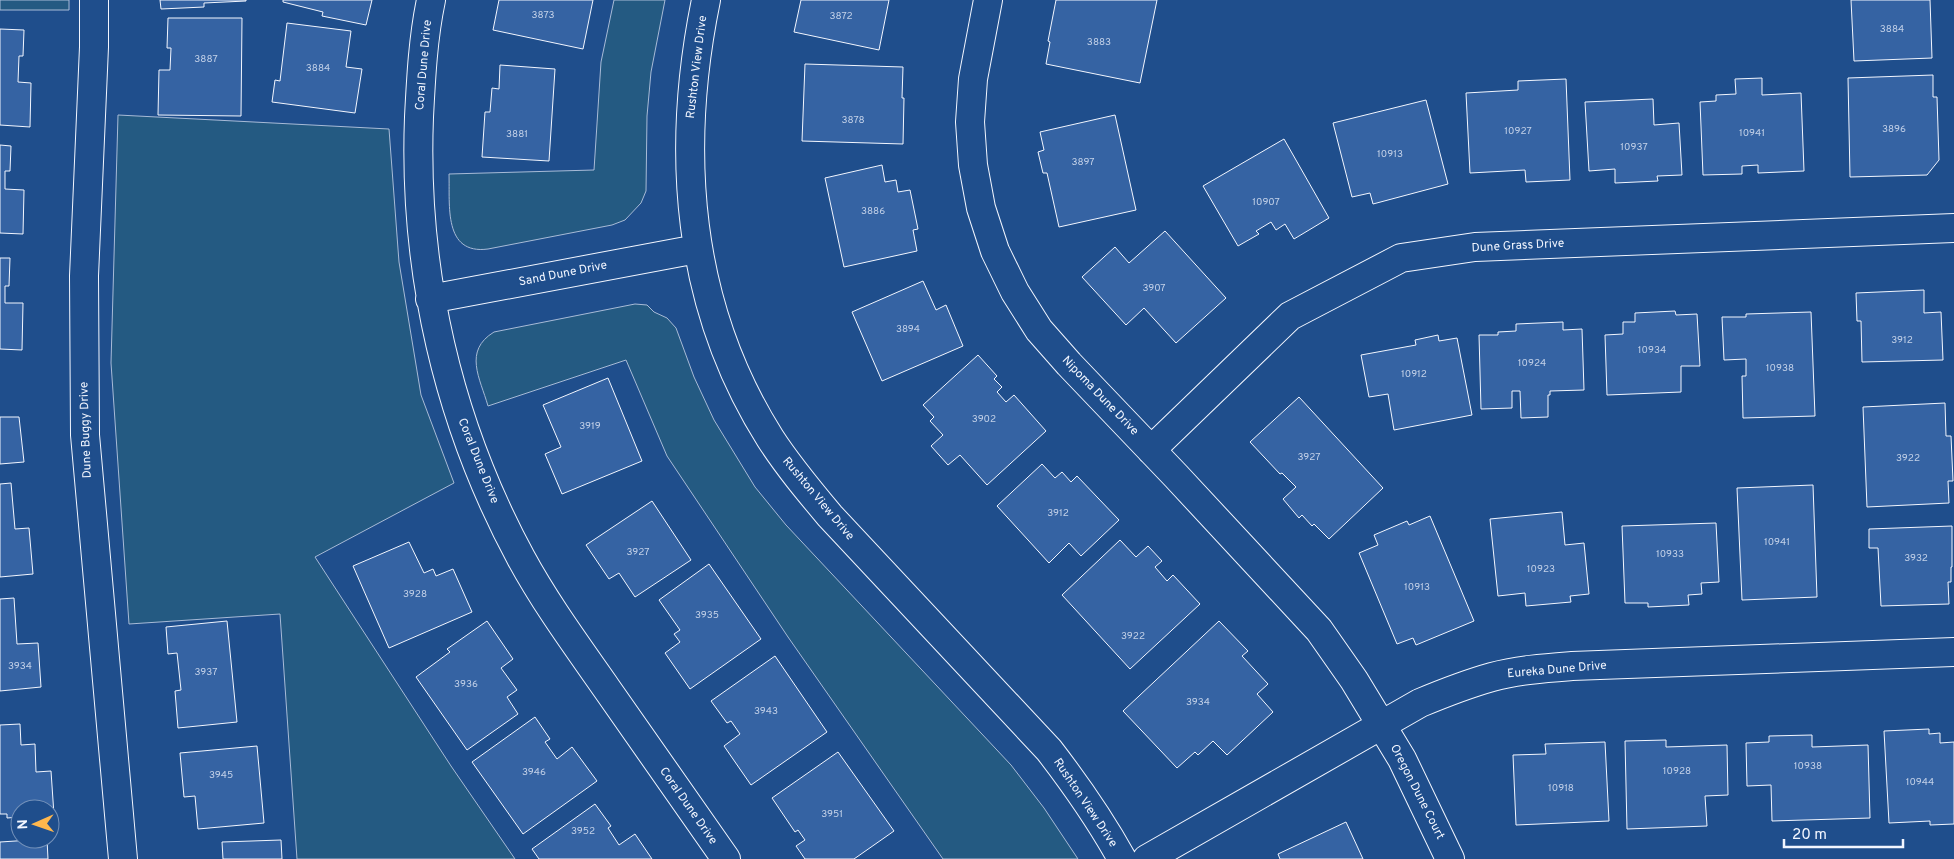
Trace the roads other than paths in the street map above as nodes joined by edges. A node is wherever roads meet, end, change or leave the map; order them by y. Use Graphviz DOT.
graph roads {
  1 [pos="94,0"];
  2 [pos="431,0"];
  3 [pos="706,0"];
  4 [pos="988,0"];
  5 [pos="1954,228"];
  6 [pos="697,249"];
  7 [pos="430,299"];
  8 [pos="1151,450"];
  9 [pos="1954,652"];
  10 [pos="1382,726"];
  11 [pos="123,859"];
  12 [pos="726,859"];
  13 [pos="1122,859"];
  14 [pos="1147,859"];
  15 [pos="1450,859"];
  1 -- 11 [label="street, Dune Buggy Drive"];
  2 -- 7 [label="street, Coral Dune Drive"];
  3 -- 6 [label="street, Rushton View Drive"];
  4 -- 8 [label="street, Nipoma Dune Drive"];
  5 -- 8 [label="street, Dune Grass Drive"];
  6 -- 7 [label="street, Sand Dune Drive"];
  6 -- 13 [label="street, Rushton View Drive"];
  7 -- 12 [label="street, Coral Dune Drive"];
  8 -- 10 [label="street, Nipoma Dune Drive"];
  9 -- 10 [label="street, Eureka Dune Drive"];
  10 -- 14 [label="street, Eureka Dune Drive"];
  10 -- 15 [label="street, Oregon Dune Court"];
}
